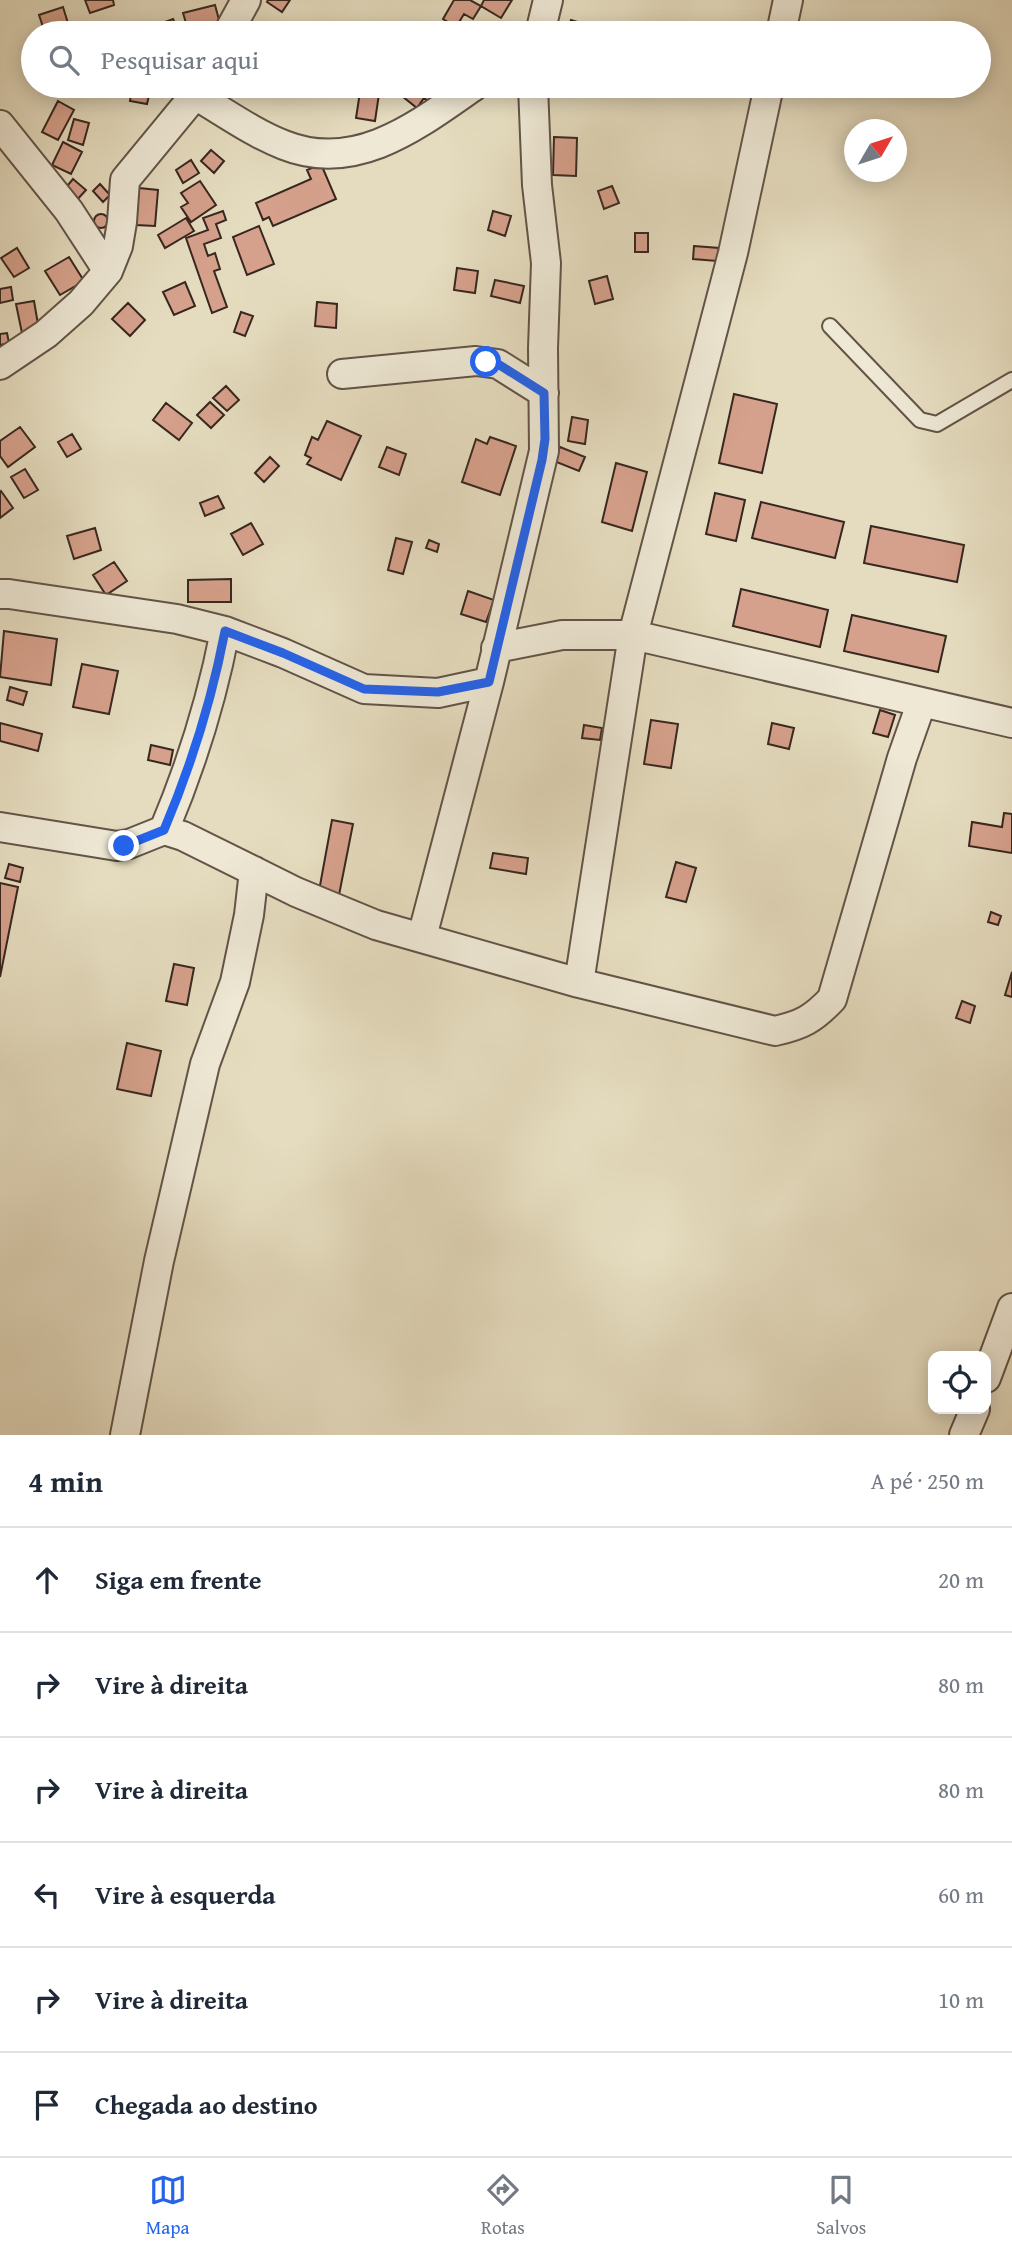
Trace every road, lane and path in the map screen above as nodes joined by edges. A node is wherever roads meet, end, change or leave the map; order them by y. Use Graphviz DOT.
graph roads {
  1 [pos="246,0"];
  2 [pos="548,0"];
  3 [pos="788,0"];
  4 [pos="235,21"];
  5 [pos="542,21"];
  6 [pos="783,21"];
  7 [pos="191,98"];
  8 [pos="210,98"];
  9 [pos="456,98"];
  10 [pos="533,98"];
  11 [pos="766,98"];
  12 [pos="0,125"];
  13 [pos="108,271"];
  14 [pos="830,326"];
  15 [pos="0,365"];
  16 [pos="342,374"];
  17 [pos="1012,380"];
  18 [pos="544,393"];
  19 [pos="0,594"];
  20 [pos="225,631"];
  21 [pos="634,635"];
  22 [pos="496,648"];
  23 [pos="489,682"];
  24 [pos="921,704"];
  25 [pos="1012,723"];
  26 [pos="0,827"];
  27 [pos="164,830"];
  28 [pos="254,871"];
  29 [pos="422,937"];
  30 [pos="579,983"];
  31 [pos="1012,1308"];
  32 [pos="991,1365"];
  33 [pos="973,1414"];
  34 [pos="125,1435"];
  35 [pos="964,1435"];
  1 -- 4 [label="street"];
  2 -- 5 [label="street"];
  3 -- 6 [label="street"];
  7 -- 13 [label="street"];
  8 -- 9 [label="street"];
  10 -- 18 [label="street"];
  11 -- 21 [label="street"];
  12 -- 13 [label="street"];
  13 -- 15 [label="street"];
  14 -- 17 [label="lane"];
  16 -- 18 [label="street"];
  18 -- 22 [label="street"];
  19 -- 20 [label="street"];
  20 -- 23 [label="street"];
  20 -- 27 [label="street"];
  21 -- 22 [label="street"];
  21 -- 24 [label="street"];
  21 -- 30 [label="street"];
  22 -- 23 [label="street"];
  23 -- 29 [label="street"];
  24 -- 25 [label="street"];
  24 -- 30 [label="street"];
  26 -- 27 [label="street"];
  27 -- 28 [label="street"];
  28 -- 29 [label="street"];
  28 -- 34 [label="street"];
  29 -- 30 [label="street"];
  31 -- 32 [label="street"];
  33 -- 35 [label="street"];
}
